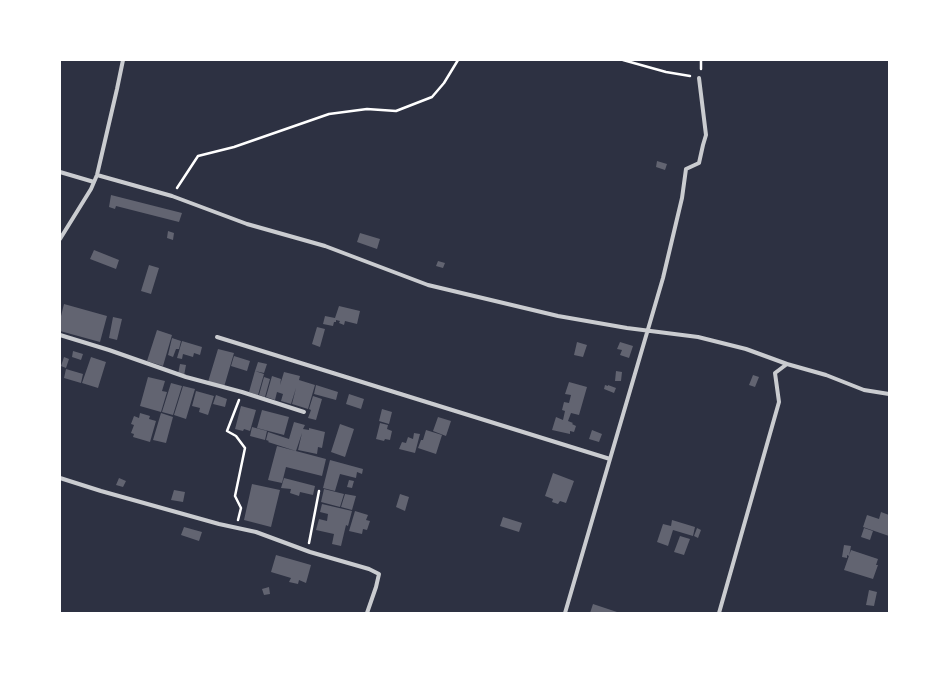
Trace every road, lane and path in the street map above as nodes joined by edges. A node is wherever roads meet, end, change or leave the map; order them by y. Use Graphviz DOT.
graph roads {
  1 [pos="123,60"];
  2 [pos="458,60"];
  3 [pos="623,60"];
  4 [pos="701,60"];
  5 [pos="699,78"];
  6 [pos="60,172"];
  7 [pos="97,175"];
  8 [pos="94,182"];
  9 [pos="172,196"];
  10 [pos="60,239"];
  11 [pos="647,330"];
  12 [pos="60,335"];
  13 [pos="217,337"];
  14 [pos="786,364"];
  15 [pos="242,392"];
  16 [pos="889,394"];
  17 [pos="304,412"];
  18 [pos="610,458"];
  19 [pos="60,478"];
  20 [pos="319,491"];
  21 [pos="236,528"];
  22 [pos="307,551"];
  23 [pos="367,613"];
  24 [pos="564,613"];
  25 [pos="719,613"];
  1 -- 7 [label="street"];
  2 -- 9 [label="path"];
  3 -- 5 [label="path"];
  4 -- 5 [label="path"];
  5 -- 11 [label="street"];
  6 -- 8 [label="street"];
  7 -- 8 [label="street"];
  7 -- 9 [label="street"];
  8 -- 10 [label="street"];
  9 -- 11 [label="street"];
  11 -- 14 [label="street"];
  11 -- 18 [label="street"];
  12 -- 15 [label="street"];
  13 -- 18 [label="street"];
  14 -- 16 [label="street"];
  14 -- 25 [label="street"];
  15 -- 17 [label="street"];
  15 -- 21 [label="path"];
  18 -- 24 [label="street"];
  19 -- 21 [label="street"];
  20 -- 22 [label="path"];
  21 -- 22 [label="street"];
  22 -- 23 [label="street"];
}
